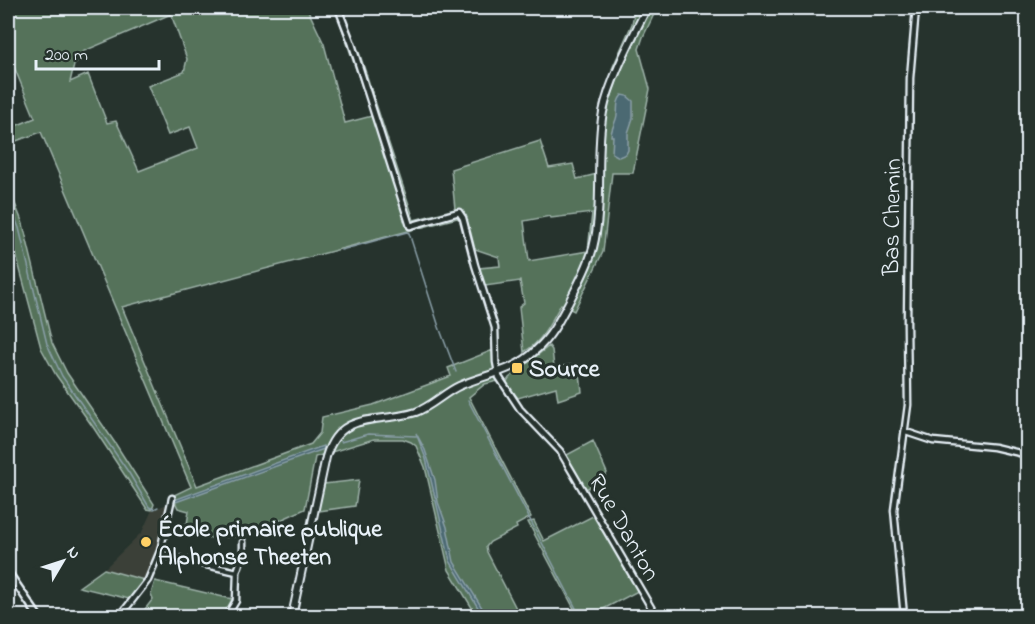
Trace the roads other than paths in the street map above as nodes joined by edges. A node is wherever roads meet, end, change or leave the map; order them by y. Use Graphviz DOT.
graph roads {
  1 [pos="338,8"];
  2 [pos="645,8"];
  3 [pos="916,8"];
  4 [pos="498,373"];
  5 [pos="906,430"];
  6 [pos="1028,455"];
  7 [pos="172,499"];
  8 [pos="243,542"];
  9 [pos="159,554"];
  10 [pos="8,572"];
  11 [pos="237,572"];
  12 [pos="73,615"];
  13 [pos="39,616"];
  14 [pos="93,616"];
  15 [pos="120,616"];
  16 [pos="227,616"];
  17 [pos="292,616"];
  18 [pos="656,616"];
  19 [pos="904,616"];
  1 -- 4 [label="street"];
  2 -- 4 [label="main road"];
  3 -- 5 [label="street, Bas Chemin"];
  4 -- 17 [label="main road"];
  4 -- 18 [label="street, Rue Danton"];
  5 -- 6 [label="street"];
  5 -- 19 [label="street, Bas Chemin"];
  7 -- 9 [label="street"];
  8 -- 11 [label="street"];
  9 -- 11 [label="street"];
  9 -- 15 [label="street"];
  10 -- 13 [label="street"];
  11 -- 16 [label="street"];
  12 -- 14 [label="street"];
}
